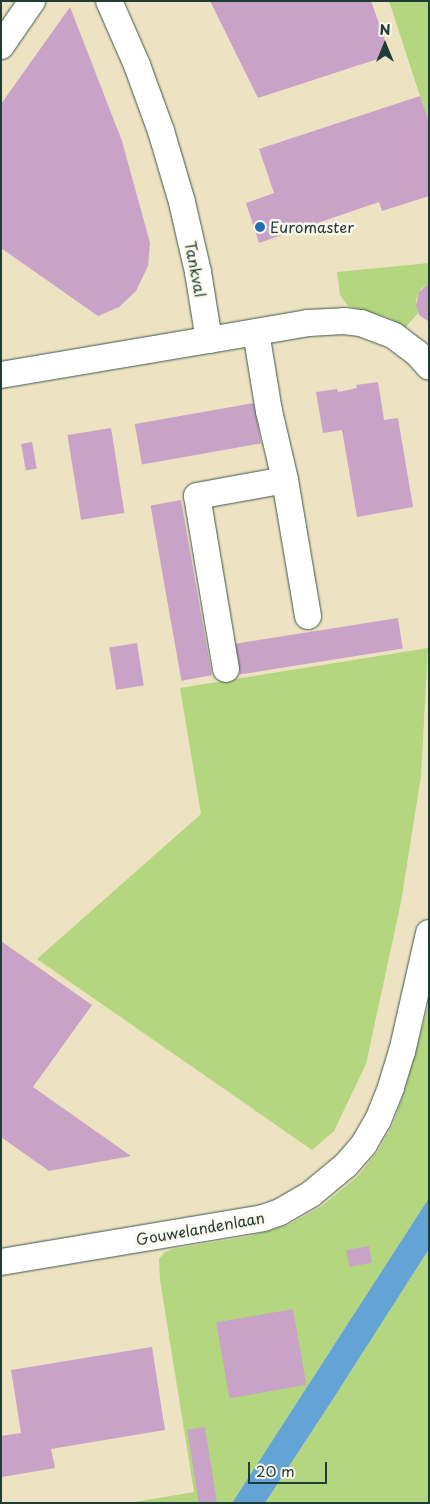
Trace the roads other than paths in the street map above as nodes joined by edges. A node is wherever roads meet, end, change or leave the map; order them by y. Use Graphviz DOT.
graph roads {
  1 [pos="32,1"];
  2 [pos="110,1"];
  3 [pos="1,46"];
  4 [pos="256,332"];
  5 [pos="209,340"];
  6 [pos="429,367"];
  7 [pos="1,375"];
  8 [pos="285,480"];
  9 [pos="308,616"];
  10 [pos="226,669"];
  11 [pos="429,933"];
  12 [pos="1,1262"];
  1 -- 3 [label="street"];
  2 -- 5 [label="street, Tankval"];
  4 -- 5 [label="street"];
  4 -- 6 [label="street"];
  4 -- 8 [label="street"];
  5 -- 7 [label="street"];
  8 -- 9 [label="street"];
  8 -- 10 [label="street"];
  11 -- 12 [label="street, Gouwelandenlaan"];
}
